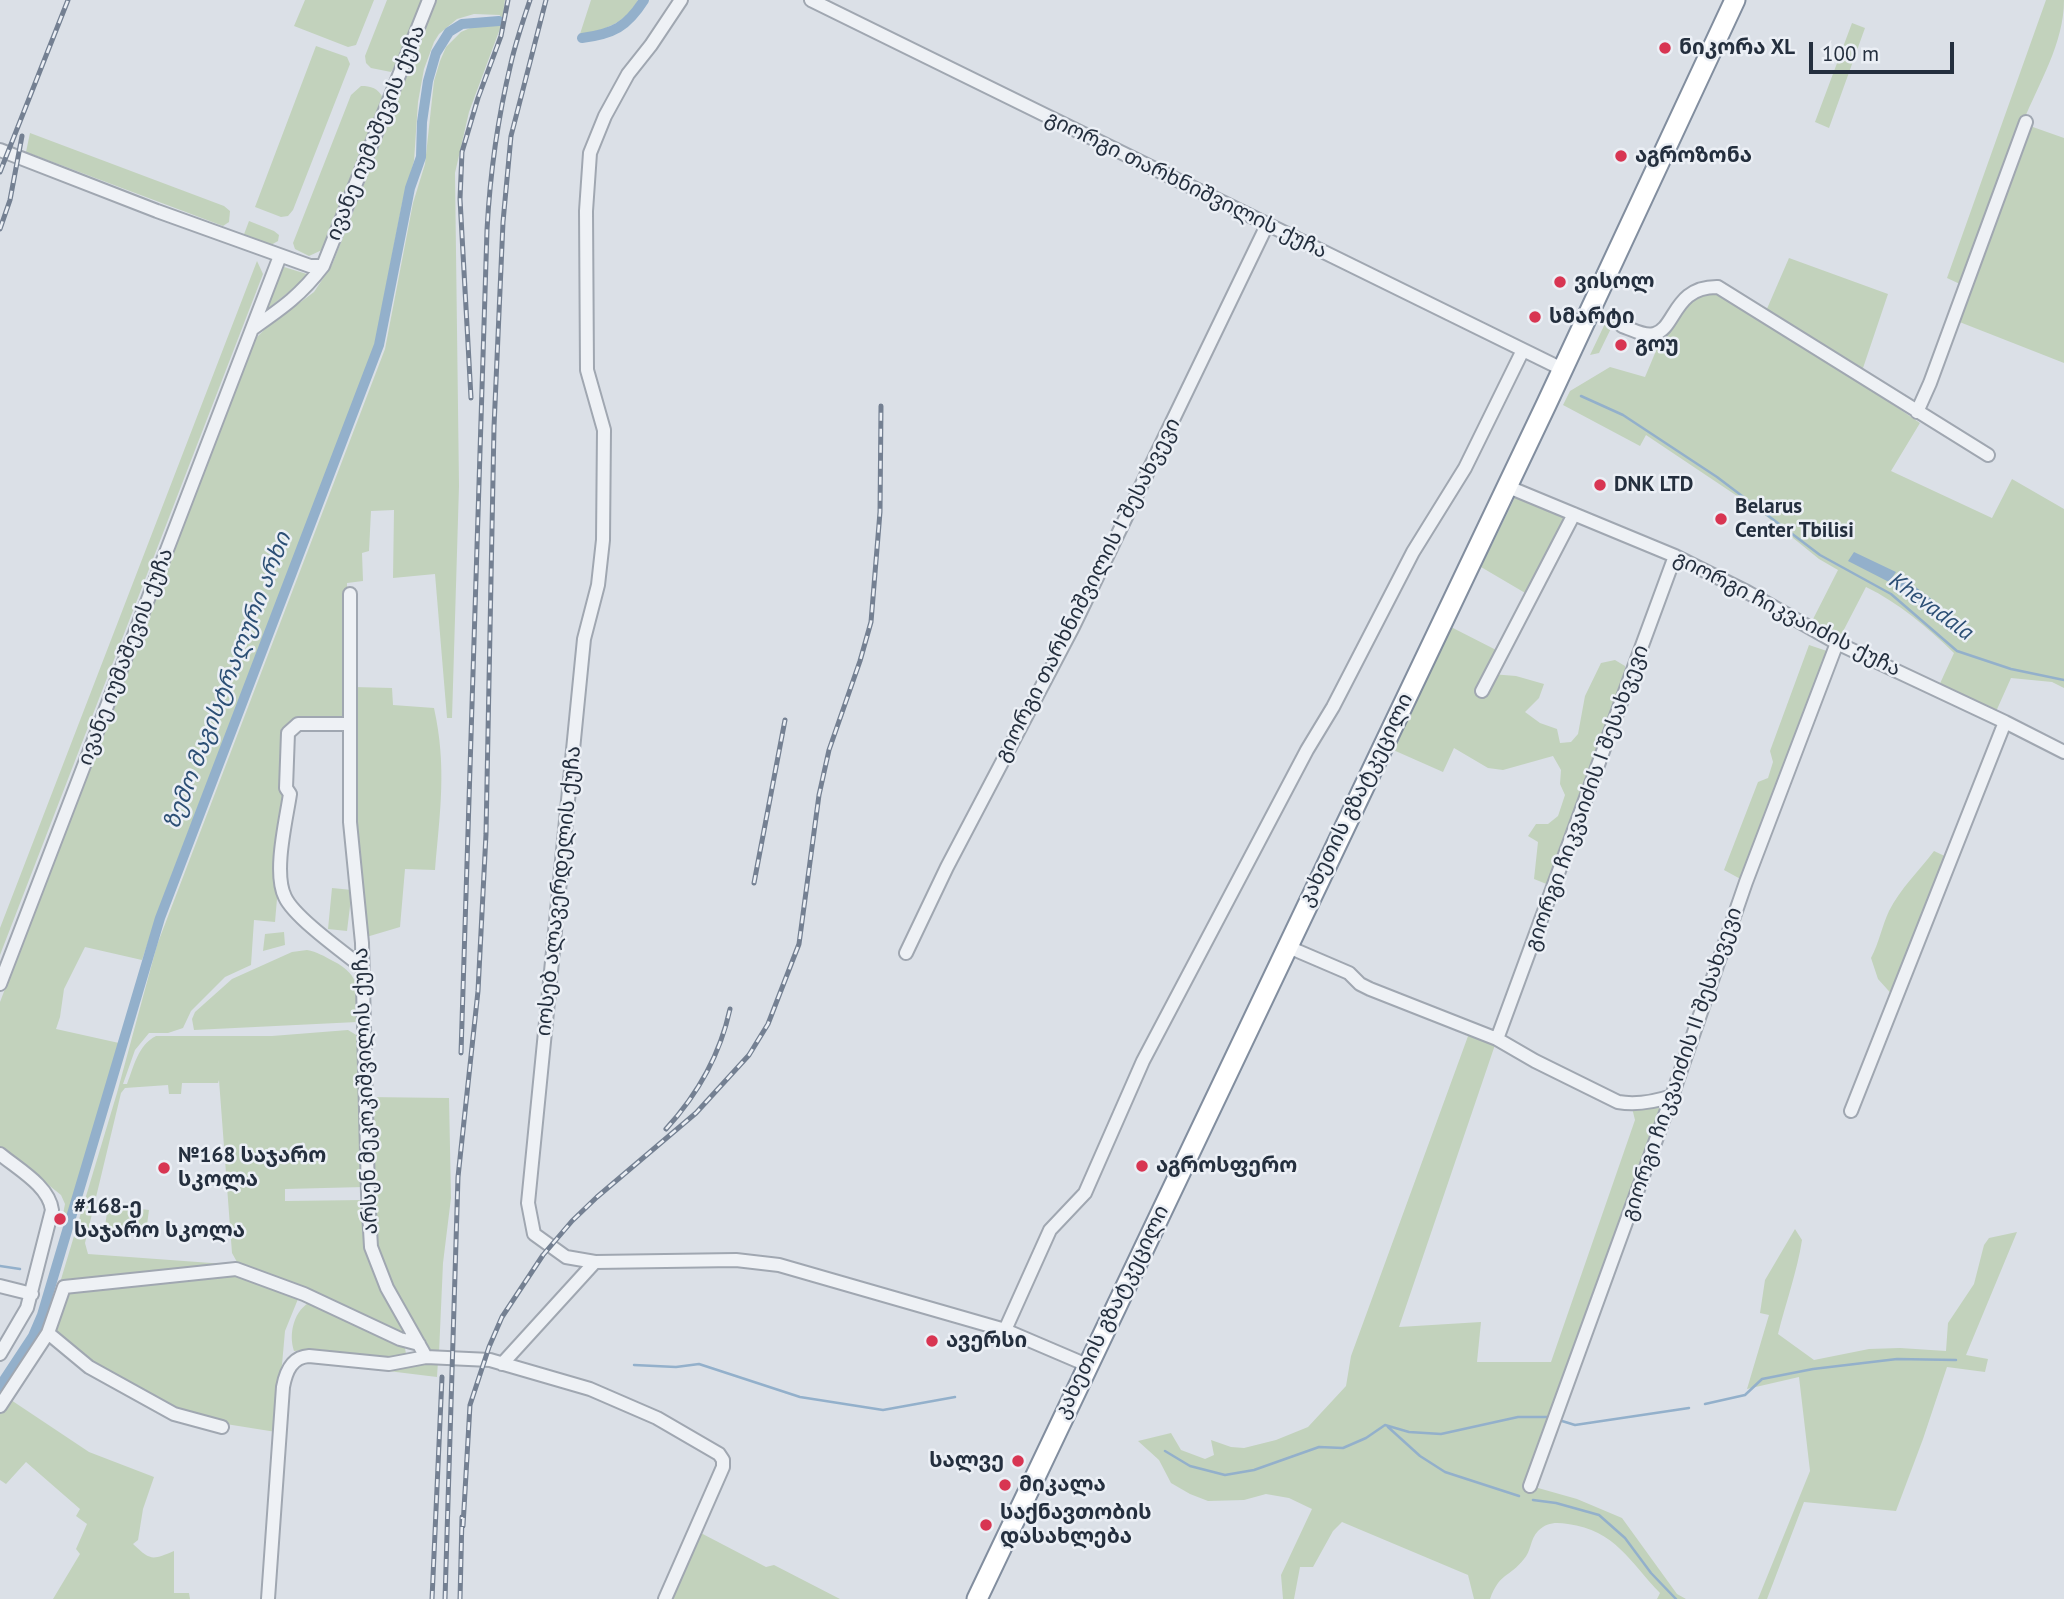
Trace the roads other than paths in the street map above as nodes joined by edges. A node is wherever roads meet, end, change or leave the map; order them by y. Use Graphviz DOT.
graph roads {
  1 [pos="429,0"];
  2 [pos="681,0"];
  3 [pos="811,0"];
  4 [pos="1735,0"];
  5 [pos="2026,122"];
  6 [pos="0,150"];
  7 [pos="1267,225"];
  8 [pos="281,256"];
  9 [pos="323,266"];
  10 [pos="1622,326"];
  11 [pos="252,329"];
  12 [pos="1523,351"];
  13 [pos="1562,369"];
  14 [pos="1917,412"];
  15 [pos="1988,455"];
  16 [pos="1506,486"];
  17 [pos="1574,514"];
  18 [pos="1675,556"];
  19 [pos="350,594"];
  20 [pos="1837,643"];
  21 [pos="1482,691"];
  22 [pos="2005,722"];
  23 [pos="350,724"];
  24 [pos="2064,752"];
  25 [pos="1286,946"];
  26 [pos="906,953"];
  27 [pos="362,967"];
  28 [pos="0,984"];
  29 [pos="1497,1039"];
  30 [pos="1672,1096"];
  31 [pos="1851,1111"];
  32 [pos="0,1154"];
  33 [pos="596,1262"];
  34 [pos="0,1286"];
  35 [pos="32,1294"];
  36 [pos="1004,1330"];
  37 [pos="48,1334"];
  38 [pos="419,1344"];
  39 [pos="0,1354"];
  40 [pos="426,1357"];
  41 [pos="502,1364"];
  42 [pos="1087,1365"];
  43 [pos="0,1406"];
  44 [pos="222,1427"];
  45 [pos="1530,1486"];
  46 [pos="268,1599"];
  47 [pos="665,1599"];
  48 [pos="977,1599"];
  1 -- 9 [label="street, ივანე იუმაშევის ქუჩა"];
  2 -- 33 [label="street, იოსებ ალავერდელის ქუჩა"];
  3 -- 7 [label="street, გიორგი თარხნიშვილის ქუჩა"];
  4 -- 13 [label="highway, კახეთის გზატკეცილი"];
  5 -- 14 [label="street"];
  6 -- 8 [label="street, ივანე იუმაშევის ქუჩა"];
  7 -- 12 [label="street, გიორგი თარხნიშვილის ქუჩა"];
  7 -- 26 [label="street, გიორგი თარხნიშვილის I შესახვევი"];
  8 -- 9 [label="street, ივანე იუმაშევის ქუჩა"];
  8 -- 11 [label="street, ივანე იუმაშევის ქუჩა"];
  9 -- 11 [label="street, ივანე იუმაშევის ქუჩა"];
  10 -- 14 [label="street"];
  11 -- 28 [label="street, ივანე იუმაშევის ქუჩა"];
  12 -- 13 [label="street, გიორგი თარხნიშვილის ქუჩა"];
  12 -- 36 [label="street"];
  13 -- 16 [label="highway, კახეთის გზატკეცილი"];
  14 -- 15 [label="street"];
  16 -- 17 [label="street, გიორგი ჩიკვაიძის ქუჩა"];
  16 -- 25 [label="highway, კახეთის გზატკეცილი"];
  17 -- 18 [label="street, გიორგი ჩიკვაიძის ქუჩა"];
  17 -- 21 [label="street"];
  18 -- 20 [label="street, გიორგი ჩიკვაიძის ქუჩა"];
  18 -- 29 [label="street, გიორგი ჩიკვაიძის I შესახვევი"];
  19 -- 23 [label="street, არსენ მეკოკიშვილის ქუჩა"];
  20 -- 22 [label="street, გიორგი ჩიკვაიძის ქუჩა"];
  20 -- 30 [label="street, გიორგი ჩიკვაიძის II შესახვევი"];
  22 -- 24 [label="street, გიორგი ჩიკვაიძის ქუჩა"];
  22 -- 31 [label="street"];
  23 -- 27 [label="street, არსენ მეკოკიშვილის ქუჩა"];
  23 -- 27 [label="street"];
  25 -- 29 [label="street"];
  25 -- 42 [label="highway, კახეთის გზატკეცილი"];
  27 -- 38 [label="street, არსენ მეკოკიშვილის ქუჩა"];
  29 -- 30 [label="street"];
  30 -- 45 [label="street, გიორგი ჩიკვაიძის II შესახვევი"];
  32 -- 35 [label="street"];
  33 -- 36 [label="street, იოსებ ალავერდელის ქუჩა"];
  33 -- 41 [label="street"];
  34 -- 35 [label="street"];
  35 -- 39 [label="street"];
  36 -- 42 [label="street, იოსებ ალავერდელის ქუჩა"];
  37 -- 38 [label="street"];
  37 -- 43 [label="street"];
  37 -- 44 [label="street"];
  38 -- 40 [label="street, არსენ მეკოკიშვილის ქუჩა"];
  40 -- 41 [label="street"];
  40 -- 46 [label="street"];
  41 -- 47 [label="street"];
  42 -- 48 [label="highway, კახეთის გზატკეცილი"];
}
